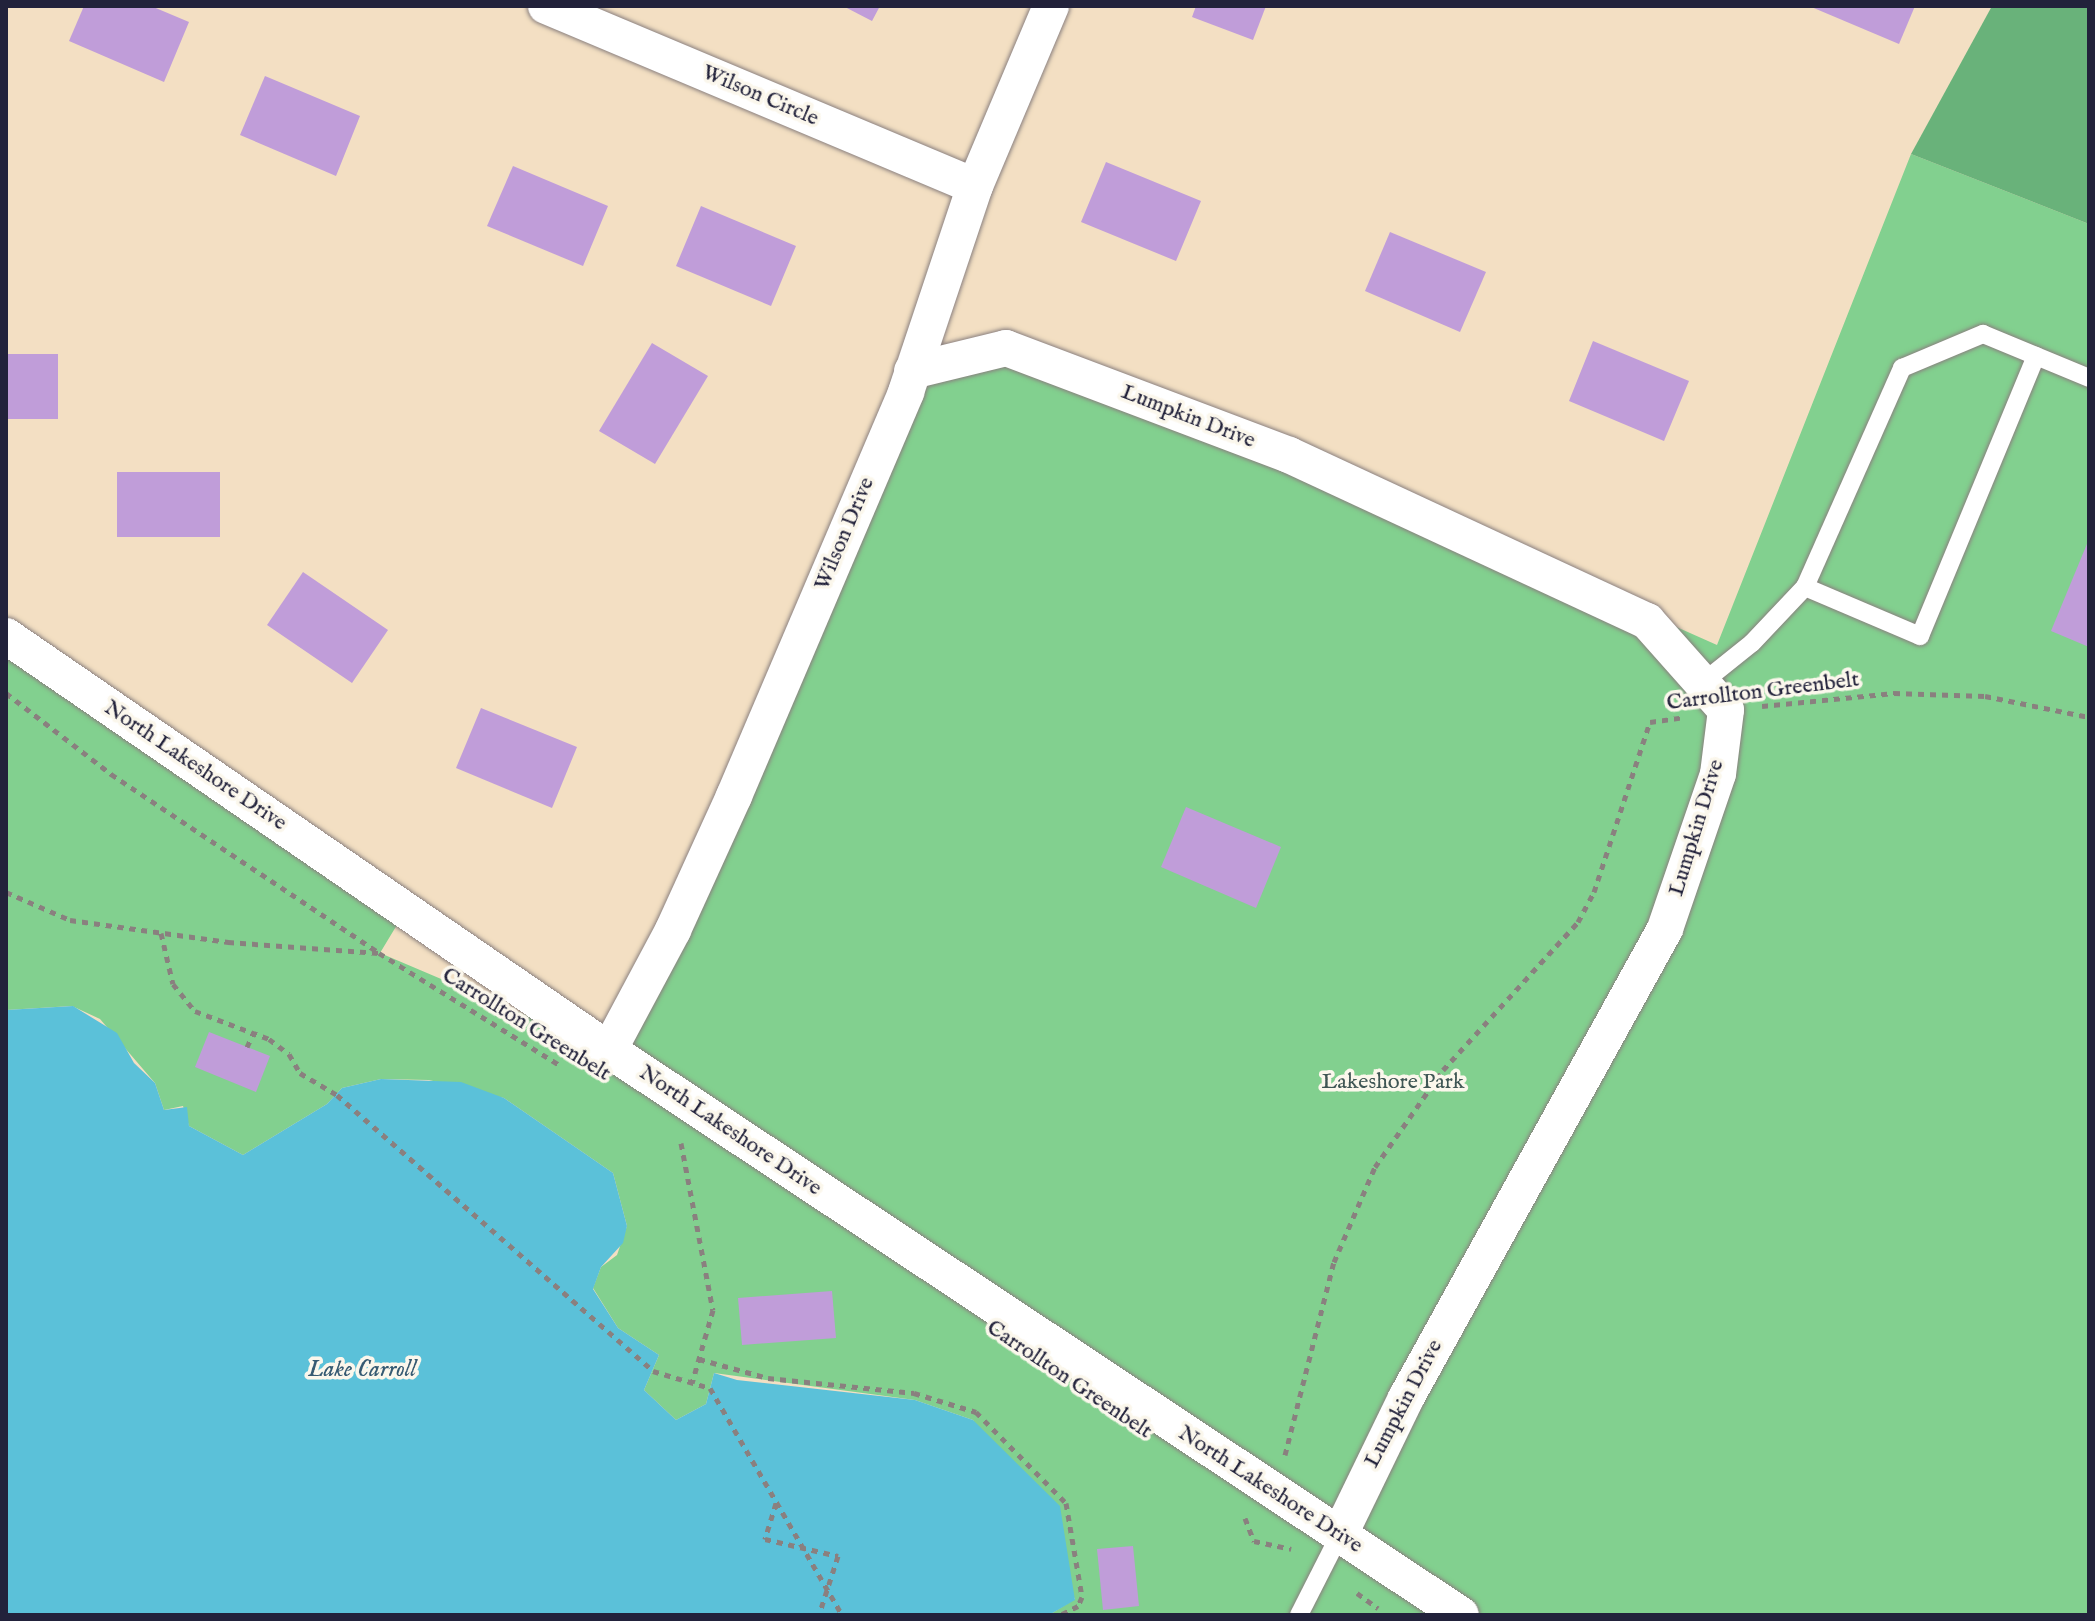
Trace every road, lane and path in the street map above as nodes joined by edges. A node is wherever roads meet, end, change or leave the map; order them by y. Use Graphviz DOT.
graph roads {
  1 [pos="546,6"];
  2 [pos="1051,6"];
  3 [pos="975,186"];
  4 [pos="2036,356"];
  5 [pos="912,371"];
  6 [pos="2089,378"];
  7 [pos="1805,587"];
  8 [pos="6,636"];
  9 [pos="1702,683"];
  10 [pos="6,693"];
  11 [pos="1726,710"];
  12 [pos="2089,717"];
  13 [pos="6,892"];
  14 [pos="161,933"];
  15 [pos="379,953"];
  16 [pos="254,1032"];
  17 [pos="247,1047"];
  18 [pos="609,1050"];
  19 [pos="568,1070"];
  20 [pos="669,1134"];
  21 [pos="681,1142"];
  22 [pos="694,1151"];
  23 [pos="699,1359"];
  24 [pos="692,1383"];
  25 [pos="1267,1490"];
  26 [pos="776,1502"];
  27 [pos="1232,1509"];
  28 [pos="1245,1517"];
  29 [pos="1339,1536"];
  30 [pos="803,1548"];
  31 [pos="1291,1549"];
  32 [pos="827,1590"];
  33 [pos="1301,1614"];
  34 [pos="819,1615"];
  35 [pos="842,1615"];
  36 [pos="1060,1615"];
  37 [pos="1461,1615"];
  1 -- 3 [label="street, Wilson Circle"];
  2 -- 3 [label="street, Wilson Drive"];
  3 -- 5 [label="street, Wilson Drive"];
  4 -- 6 [label="lane"];
  4 -- 7 [label="lane"];
  4 -- 7 [label="lane"];
  5 -- 9 [label="street, Lumpkin Drive"];
  5 -- 18 [label="street, Wilson Drive"];
  7 -- 9 [label="lane"];
  8 -- 18 [label="street, North Lakeshore Drive"];
  9 -- 11 [label="street, Lumpkin Drive"];
  10 -- 15 [label="path"];
  11 -- 12 [label="path, Carrollton Greenbelt"];
  11 -- 25 [label="path, Carrollton Greenbelt"];
  11 -- 29 [label="street, Lumpkin Drive"];
  13 -- 14 [label="path, Carrollton Greenbelt"];
  14 -- 15 [label="path, Carrollton Greenbelt"];
  14 -- 16 [label="path"];
  15 -- 19 [label="path, Carrollton Greenbelt"];
  16 -- 17 [label="path"];
  16 -- 24 [label="path"];
  18 -- 25 [label="street, North Lakeshore Drive"];
  20 -- 21 [label="path"];
  21 -- 22 [label="path"];
  21 -- 23 [label="path"];
  23 -- 24 [label="path"];
  23 -- 36 [label="path"];
  24 -- 26 [label="path"];
  25 -- 28 [label="path, Carrollton Greenbelt"];
  25 -- 29 [label="street, North Lakeshore Drive"];
  26 -- 30 [label="path"];
  26 -- 30 [label="path"];
  27 -- 28 [label="path"];
  28 -- 31 [label="path"];
  29 -- 33 [label="lane"];
  29 -- 37 [label="street, North Lakeshore Drive"];
  30 -- 32 [label="path"];
  30 -- 32 [label="path"];
  32 -- 34 [label="path"];
  32 -- 35 [label="path"];
}
